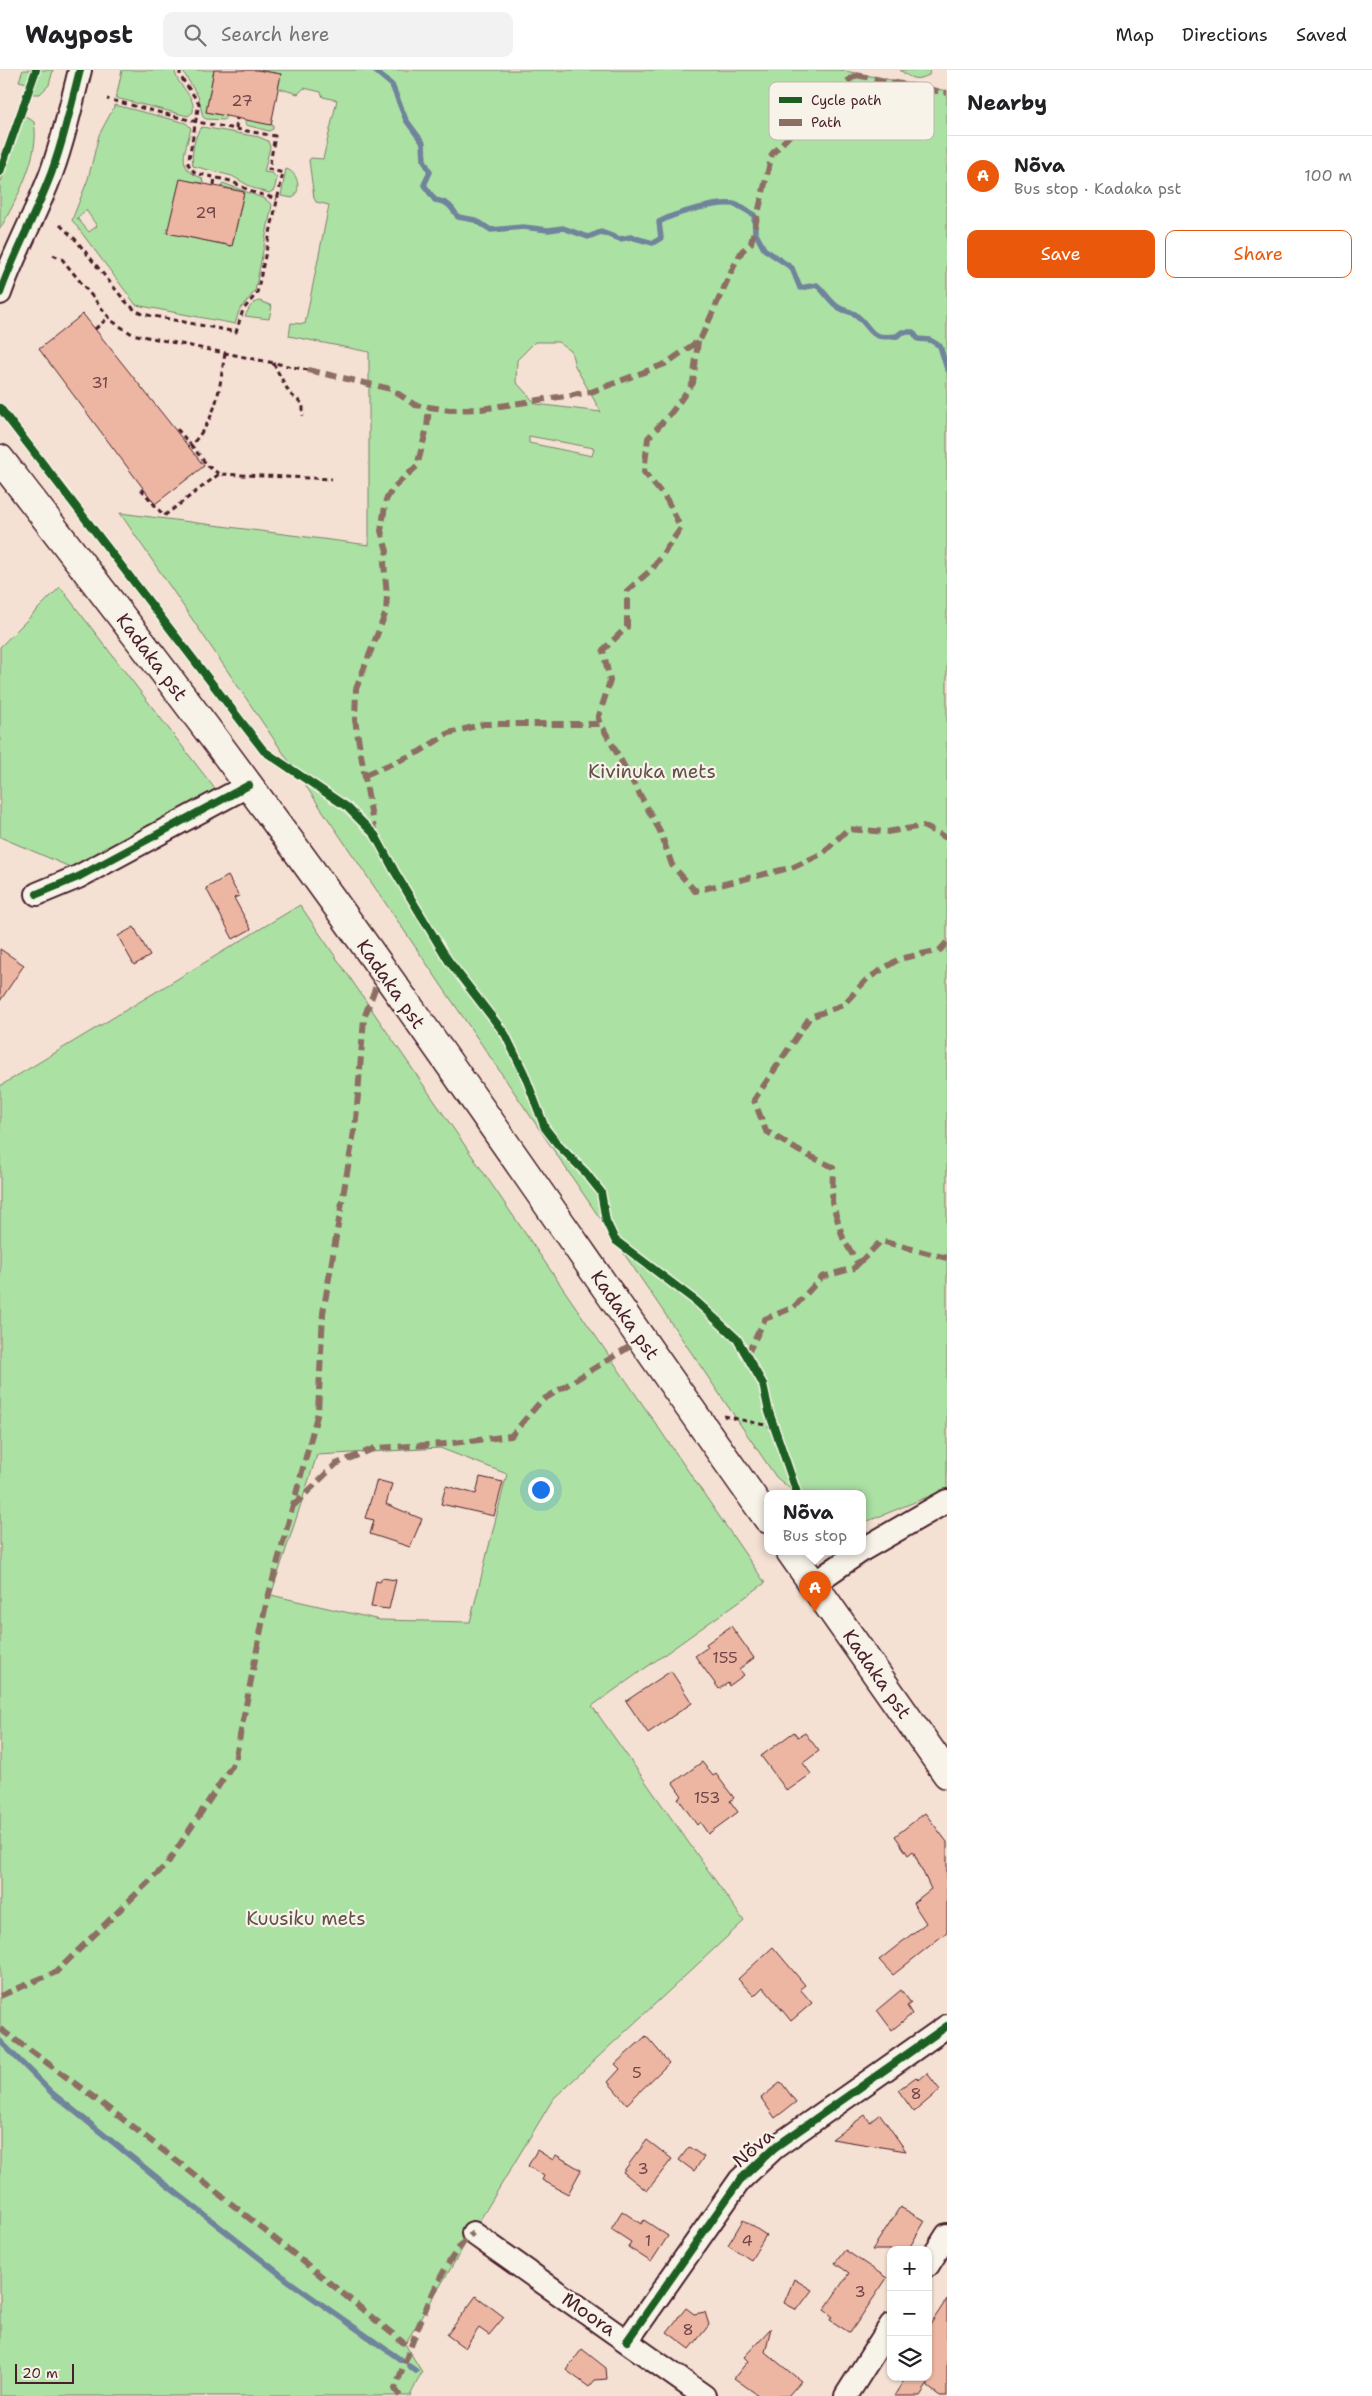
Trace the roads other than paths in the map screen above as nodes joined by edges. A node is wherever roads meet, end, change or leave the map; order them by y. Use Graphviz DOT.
graph roads {
  1 [pos="80,70"];
  2 [pos="4,263"];
  3 [pos="0,293"];
  4 [pos="0,459"];
  5 [pos="249,785"];
  6 [pos="37,894"];
  7 [pos="947,1500"];
  8 [pos="764,1513"];
  9 [pos="866,1548"];
  10 [pos="793,1555"];
  11 [pos="855,1555"];
  12 [pos="813,1584"];
  13 [pos="947,1774"];
  14 [pos="947,2026"];
  15 [pos="473,2233"];
  16 [pos="947,2235"];
  17 [pos="932,2259"];
  18 [pos="887,2331"];
  19 [pos="627,2341"];
  20 [pos="704,2396"];
  21 [pos="846,2396"];
  1 -- 2 [label="street"];
  2 -- 3 [label="street"];
  4 -- 5 [label="main road, Kadaka pst"];
  5 -- 6 [label="street"];
  5 -- 8 [label="main road, Kadaka pst"];
  7 -- 9 [label="street"];
  10 -- 12 [label="main road, Kadaka pst"];
  11 -- 12 [label="street"];
  12 -- 13 [label="main road, Kadaka pst"];
  14 -- 19 [label="street, Nõva"];
  15 -- 19 [label="street, Moora"];
  16 -- 17 [label="street"];
  18 -- 21 [label="street"];
  19 -- 20 [label="street, Moora"];
}
